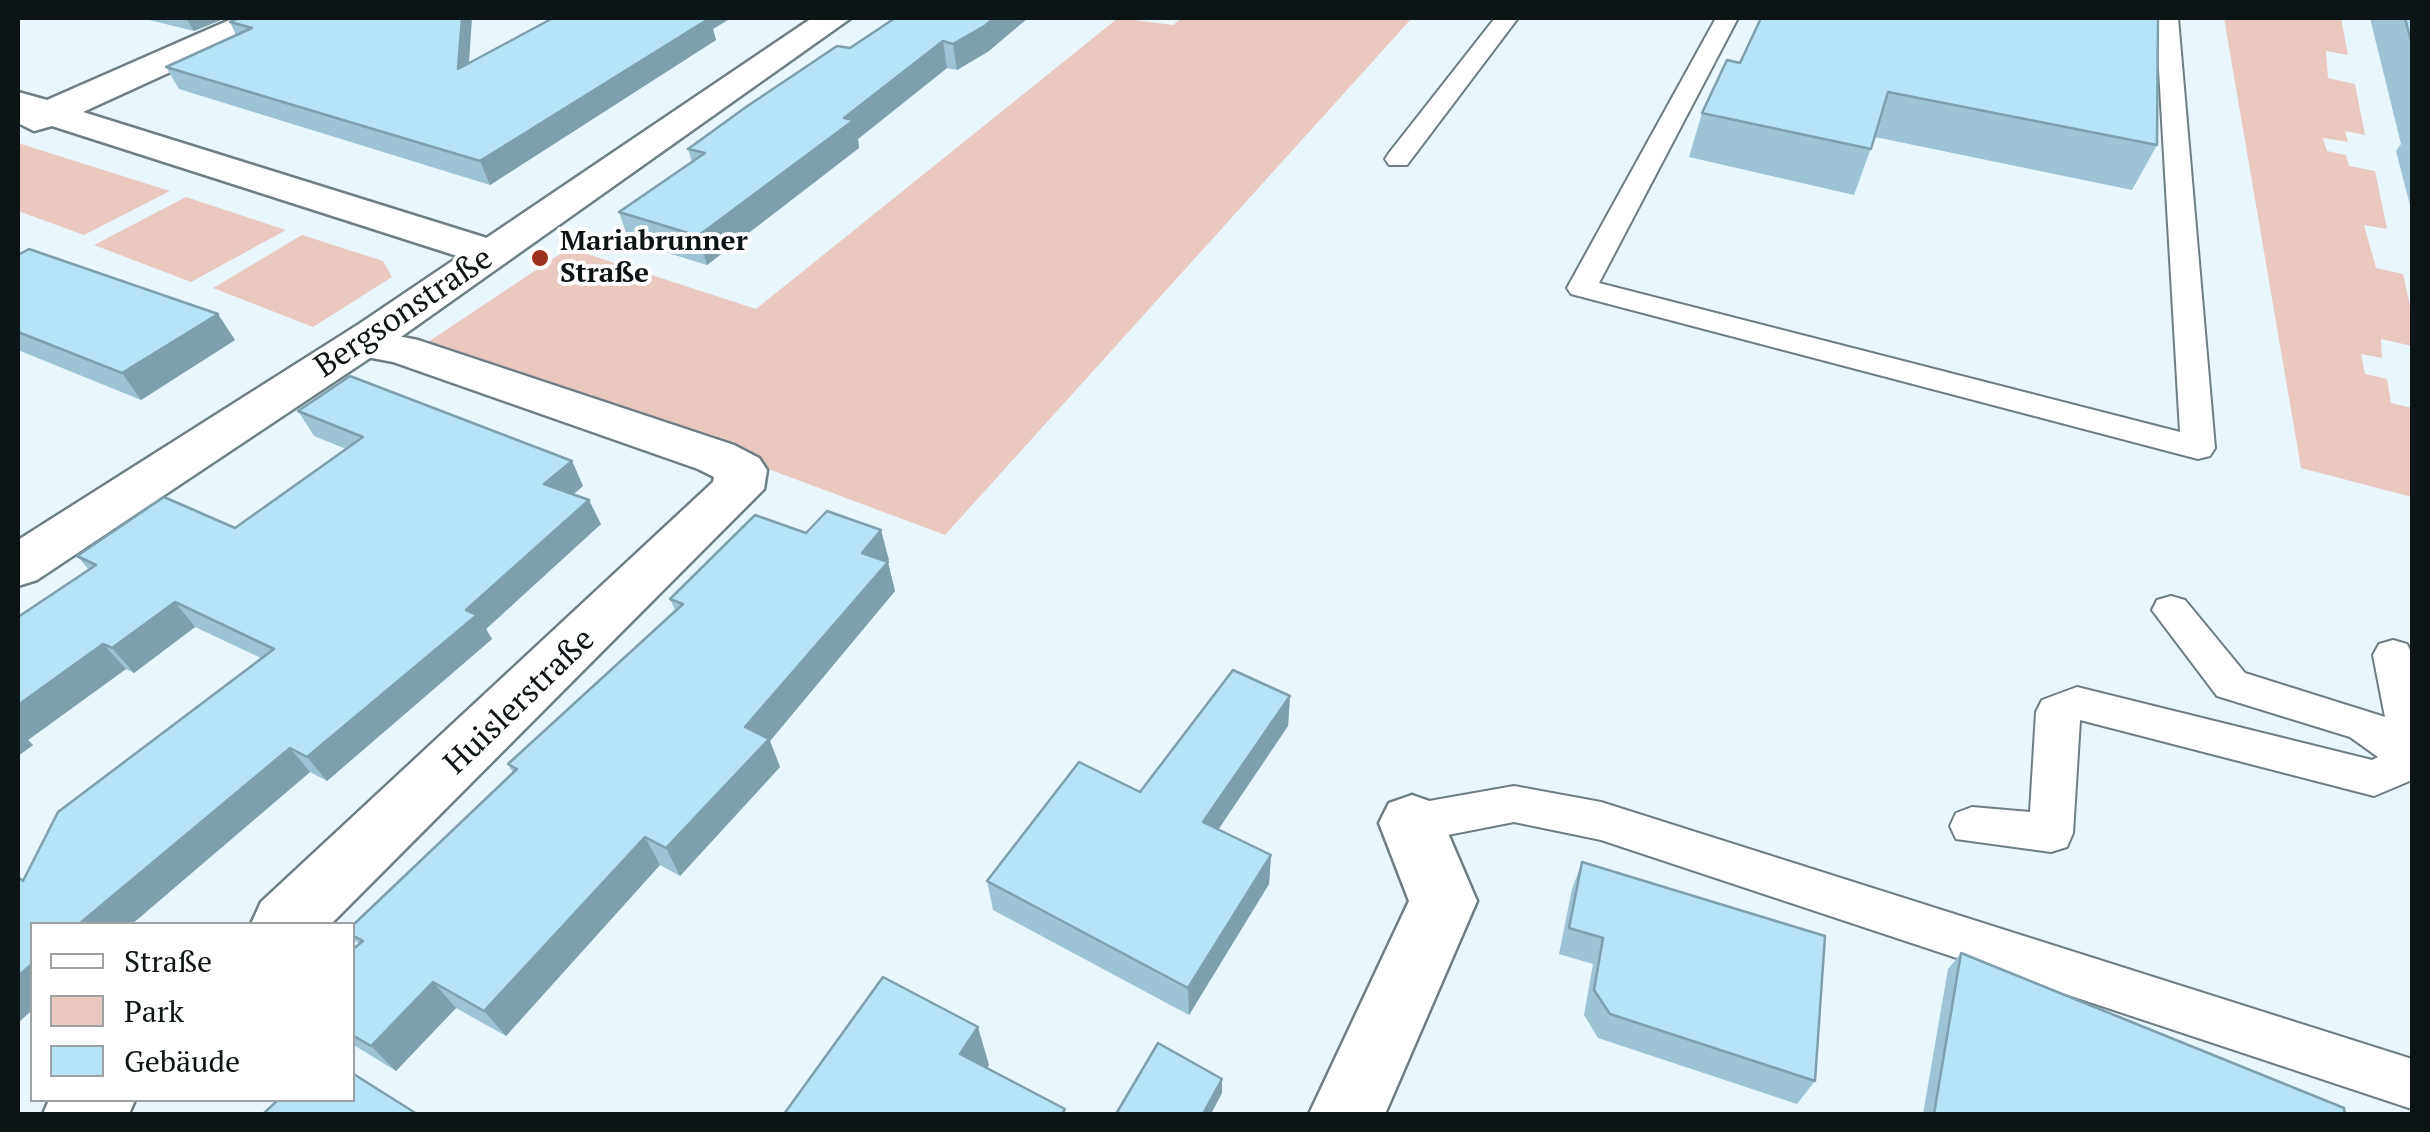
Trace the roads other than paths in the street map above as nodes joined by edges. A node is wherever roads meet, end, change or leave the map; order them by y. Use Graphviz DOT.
graph roads {
  1 [pos="261,18"];
  2 [pos="834,18"];
  3 [pos="1507,18"];
  4 [pos="1727,18"];
  5 [pos="2168,18"];
  6 [pos="28,115"];
  7 [pos="1398,159"];
  8 [pos="491,253"];
  9 [pos="362,342"];
  10 [pos="18,566"];
  11 [pos="2171,610"];
  12 [pos="2393,654"];
  13 [pos="2412,748"];
  14 [pos="2412,760"];
  15 [pos="1412,823"];
  16 [pos="1972,826"];
  17 [pos="287,922"];
  18 [pos="2412,1084"];
  19 [pos="1347,1114"];
  1 -- 6 [label="street"];
  2 -- 8 [label="street, Bergsonstraße"];
  3 -- 7 [label="lane"];
  4 -- 5 [label="lane"];
  6 -- 8 [label="street"];
  8 -- 9 [label="street, Bergsonstraße"];
  9 -- 10 [label="street, Bergsonstraße"];
  9 -- 17 [label="street, Huislerstraße"];
  11 -- 14 [label="lane"];
  12 -- 13 [label="lane"];
  14 -- 16 [label="lane"];
  15 -- 18 [label="lane"];
  15 -- 19 [label="street"];
}
